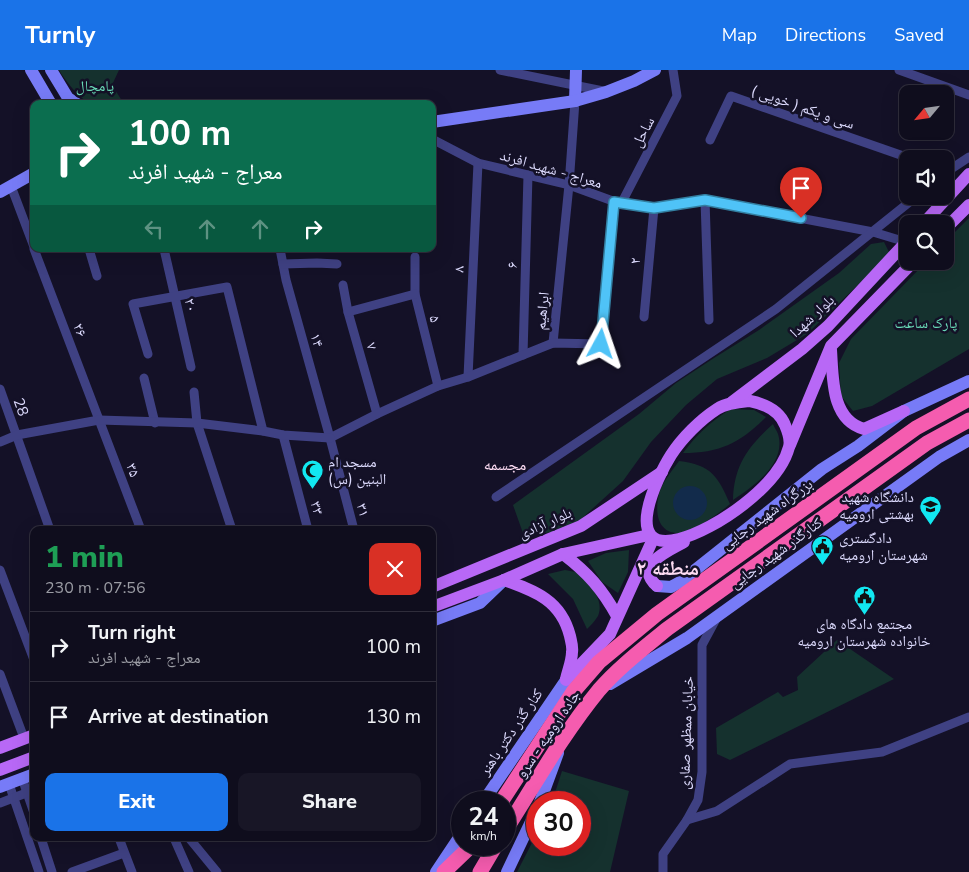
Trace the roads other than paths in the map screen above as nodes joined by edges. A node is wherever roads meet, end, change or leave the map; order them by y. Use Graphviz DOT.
graph roads {
  1 [pos="31,70"];
  2 [pos="51,70"];
  3 [pos="500,70"];
  4 [pos="576,70"];
  5 [pos="654,70"];
  6 [pos="673,70"];
  7 [pos="899,70"];
  8 [pos="575,85"];
  9 [pos="606,92"];
  10 [pos="969,95"];
  11 [pos="49,100"];
  12 [pos="71,100"];
  13 [pos="575,101"];
  14 [pos="436,121"];
  15 [pos="710,140"];
  16 [pos="436,141"];
  17 [pos="899,154"];
  18 [pos="969,157"];
  19 [pos="478,163"];
  20 [pos="954,166"];
  21 [pos="969,174"];
  22 [pos="30,175"];
  23 [pos="528,175"];
  24 [pos="569,186"];
  25 [pos="5,189"];
  26 [pos="705,200"];
  27 [pos="617,203"];
  28 [pos="906,205"];
  29 [pos="969,205"];
  30 [pos="654,208"];
  31 [pos="930,215"];
  32 [pos="954,220"];
  33 [pos="873,232"];
  34 [pos="899,239"];
  35 [pos="30,240"];
  36 [pos="899,250"];
  37 [pos="36,252"];
  38 [pos="89,252"];
  39 [pos="165,252"];
  40 [pos="281,252"];
  41 [pos="415,257"];
  42 [pos="283,264"];
  43 [pos="337,264"];
  44 [pos="905,270"];
  45 [pos="97,276"];
  46 [pos="343,285"];
  47 [pos="415,294"];
  48 [pos="175,296"];
  49 [pos="348,312"];
  50 [pos="644,317"];
  51 [pos="709,320"];
  52 [pos="552,343"];
  53 [pos="831,346"];
  54 [pos="148,354"];
  55 [pos="523,355"];
  56 [pos="191,367"];
  57 [pos="468,377"];
  58 [pos="144,378"];
  59 [pos="969,381"];
  60 [pos="438,386"];
  61 [pos="0,389"];
  62 [pos="194,392"];
  63 [pos="969,398"];
  64 [pos="729,404"];
  65 [pos="904,411"];
  66 [pos="377,414"];
  67 [pos="99,420"];
  68 [pos="969,420"];
  69 [pos="154,423"];
  70 [pos="197,423"];
  71 [pos="263,431"];
  72 [pos="17,435"];
  73 [pos="283,435"];
  74 [pos="330,438"];
  75 [pos="969,440"];
  76 [pos="0,442"];
  77 [pos="789,447"];
  78 [pos="662,472"];
  79 [pos="496,497"];
  80 [pos="49,526"];
  81 [pos="139,526"];
  82 [pos="231,526"];
  83 [pos="307,526"];
  84 [pos="353,526"];
  85 [pos="694,536"];
  86 [pos="651,537"];
  87 [pos="563,554"];
  88 [pos="0,570"];
  89 [pos="504,580"];
  90 [pos="436,585"];
  91 [pos="436,605"];
  92 [pos="618,616"];
  93 [pos="717,616"];
  94 [pos="436,620"];
  95 [pos="687,638"];
  96 [pos="702,645"];
  97 [pos="30,649"];
  98 [pos="0,674"];
  99 [pos="569,686"];
  100 [pos="599,690"];
  101 [pos="969,717"];
  102 [pos="29,737"];
  103 [pos="564,738"];
  104 [pos="0,748"];
  105 [pos="30,758"];
  106 [pos="17,763"];
  107 [pos="1,770"];
  108 [pos="28,776"];
  109 [pos="4,786"];
  110 [pos="30,791"];
  111 [pos="491,791"];
  112 [pos="507,791"];
  113 [pos="544,791"];
  114 [pos="14,798"];
  115 [pos="0,803"];
  116 [pos="516,814"];
  117 [pos="687,820"];
  118 [pos="526,832"];
  119 [pos="42,841"];
  120 [pos="120,841"];
  121 [pos="175,841"];
  122 [pos="191,841"];
  123 [pos="451,850"];
  124 [pos="124,852"];
  125 [pos="461,856"];
  126 [pos="467,856"];
  127 [pos="489,856"];
  128 [pos="39,872"];
  129 [pos="52,872"];
  130 [pos="72,872"];
  131 [pos="132,872"];
  132 [pos="189,872"];
  133 [pos="217,872"];
  134 [pos="436,872"];
  135 [pos="444,872"];
  136 [pos="458,872"];
  137 [pos="480,872"];
  138 [pos="507,872"];
  139 [pos="663,872"];
  1 -- 11 [label="main road"];
  2 -- 12 [label="main road"];
  3 -- 8 [label="street"];
  4 -- 8 [label="main road"];
  5 -- 9 [label="main road"];
  6 -- 27 [label="street, ساحل"];
  7 -- 10 [label="street"];
  8 -- 9 [label="street"];
  8 -- 13 [label="main road"];
  9 -- 13 [label="main road"];
  13 -- 14 [label="main road"];
  13 -- 24 [label="street, ابراهیم"];
  15 -- 17 [label="street, سی و یکم ( خویی )"];
  16 -- 19 [label="street, معراج - شهید افرند"];
  18 -- 20 [label="street"];
  19 -- 23 [label="street, معراج - شهید افرند"];
  19 -- 57 [label="street, ۸"];
  21 -- 31 [label="main road"];
  22 -- 25 [label="main road"];
  23 -- 24 [label="street, معراج - شهید افرند"];
  23 -- 55 [label="street, ۶"];
  24 -- 27 [label="street, معراج - شهید افرند"];
  24 -- 52 [label="street, ابراهیم"];
  25 -- 35 [label="street, ۲۶"];
  26 -- 30 [label="street, معراج - شهید افرند"];
  26 -- 33 [label="street, معراج - شهید افرند"];
  26 -- 51 [label="street"];
  27 -- 30 [label="street, معراج - شهید افرند"];
  27 -- 52 [label="street"];
  28 -- 33 [label="street"];
  29 -- 32 [label="main road"];
  30 -- 50 [label="street, ۲"];
  33 -- 34 [label="street, معراج - شهید افرند"];
  33 -- 79 [label="street"];
  36 -- 64 [label="main road, بلوار شهدا"];
  37 -- 67 [label="street, ۲۶"];
  38 -- 45 [label="street"];
  39 -- 48 [label="street, ۲۰"];
  40 -- 42 [label="street, ۱۴"];
  41 -- 47 [label="street, ۵"];
  42 -- 43 [label="street"];
  42 -- 74 [label="street, ۱۴"];
  44 -- 53 [label="main road"];
  46 -- 49 [label="street, ۷"];
  47 -- 49 [label="street"];
  47 -- 60 [label="street, ۵"];
  48 -- 54 [label="street"];
  48 -- 56 [label="street, ۲۰"];
  48 -- 71 [label="street"];
  49 -- 66 [label="street, ۷"];
  52 -- 55 [label="street, ابراهیم"];
  53 -- 65 [label="main road"];
  53 -- 77 [label="main road"];
  55 -- 57 [label="street, ابراهیم"];
  57 -- 60 [label="street, ابراهیم"];
  58 -- 69 [label="street"];
  59 -- 65 [label="main road"];
  60 -- 66 [label="street, ابراهیم"];
  61 -- 72 [label="street, 28"];
  62 -- 70 [label="street"];
  63 -- 99 [label="highway, بزرگراه شهید رجایی"];
  64 -- 77 [label="main road"];
  64 -- 78 [label="main road, بلوار شهدا"];
  65 -- 85 [label="main road"];
  66 -- 74 [label="street, ابراهیم"];
  67 -- 69 [label="street"];
  67 -- 72 [label="street"];
  67 -- 81 [label="street, ۳۵"];
  68 -- 100 [label="highway, جاده ارومیه - سرو"];
  69 -- 70 [label="street"];
  70 -- 71 [label="street"];
  70 -- 82 [label="street"];
  71 -- 73 [label="street"];
  72 -- 76 [label="street"];
  72 -- 80 [label="street, 28"];
  73 -- 74 [label="street"];
  73 -- 83 [label="street, ۳۳"];
  74 -- 84 [label="street, ۳۱"];
  75 -- 93 [label="main road, کنارگذر شهید رجایی"];
  77 -- 85 [label="main road"];
  78 -- 86 [label="main road, بلوار شهدا"];
  78 -- 90 [label="main road, بلوار آزادی"];
  85 -- 86 [label="main road"];
  86 -- 87 [label="main road"];
  86 -- 92 [label="main road"];
  87 -- 89 [label="main road"];
  87 -- 92 [label="main road"];
  88 -- 97 [label="street"];
  89 -- 91 [label="main road"];
  89 -- 94 [label="main road"];
  89 -- 99 [label="main road"];
  92 -- 99 [label="main road"];
  93 -- 95 [label="main road, کنارگذر شهید رجایی"];
  93 -- 96 [label="street"];
  95 -- 96 [label="street"];
  95 -- 100 [label="main road, کنارگذر شهید رجایی"];
  96 -- 117 [label="street, خیابان ممظهر صفاری"];
  98 -- 102 [label="street"];
  99 -- 111 [label="main road, کنار گذر دکتر باهنر"];
  99 -- 112 [label="highway, جاده ارومیه - سرو"];
  100 -- 103 [label="highway, جاده ارومیه - سرو"];
  101 -- 117 [label="street"];
  102 -- 104 [label="main road"];
  103 -- 113 [label="main road"];
  103 -- 116 [label="highway, جاده ارومیه - سرو"];
  105 -- 106 [label="main road"];
  106 -- 107 [label="main road"];
  106 -- 108 [label="main road"];
  107 -- 109 [label="main road"];
  108 -- 109 [label="main road"];
  109 -- 114 [label="street"];
  110 -- 114 [label="street"];
  114 -- 115 [label="street"];
  114 -- 128 [label="street"];
  117 -- 139 [label="street, خیابان ممظهر صفاری"];
  118 -- 138 [label="main road"];
  119 -- 129 [label="street"];
  120 -- 124 [label="street"];
  121 -- 132 [label="street"];
  122 -- 133 [label="street"];
  123 -- 134 [label="main road"];
  124 -- 130 [label="street"];
  124 -- 131 [label="street"];
  125 -- 135 [label="highway"];
  126 -- 136 [label="highway"];
  127 -- 137 [label="highway"];
}
